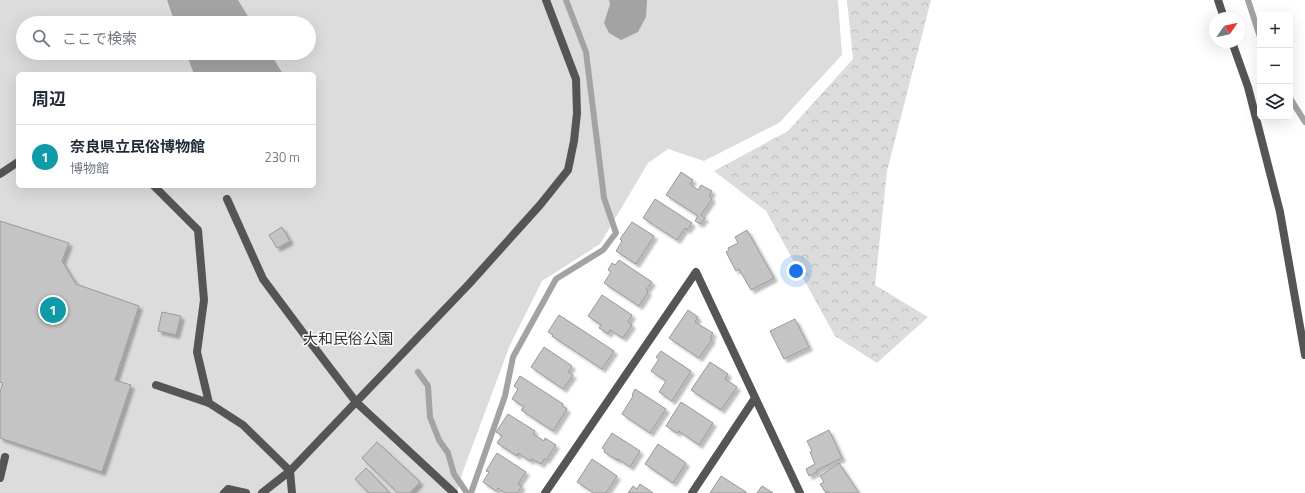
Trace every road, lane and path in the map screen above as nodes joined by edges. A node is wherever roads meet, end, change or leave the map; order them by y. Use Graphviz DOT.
graph roads {
  1 [pos="546,0"];
  2 [pos="1218,0"];
  3 [pos="1222,12"];
  4 [pos="1234,48"];
  5 [pos="16,163"];
  6 [pos="0,174"];
  7 [pos="156,188"];
  8 [pos="227,199"];
  9 [pos="1305,354"];
  10 [pos="156,385"];
  11 [pos="755,398"];
  12 [pos="356,402"];
  13 [pos="209,403"];
  14 [pos="5,457"];
  15 [pos="290,472"];
  16 [pos="0,478"];
  17 [pos="224,493"];
  18 [pos="246,493"];
  19 [pos="262,493"];
  20 [pos="292,493"];
  21 [pos="454,493"];
  22 [pos="545,493"];
  23 [pos="692,493"];
  24 [pos="800,493"];
  1 -- 12 [label="street"];
  2 -- 3 [label="street"];
  4 -- 9 [label="street"];
  5 -- 6 [label="street"];
  7 -- 13 [label="street"];
  8 -- 12 [label="street"];
  10 -- 13 [label="street"];
  11 -- 22 [label="street"];
  11 -- 23 [label="street"];
  11 -- 24 [label="street"];
  12 -- 15 [label="street"];
  12 -- 21 [label="street"];
  13 -- 15 [label="street"];
  14 -- 16 [label="street"];
  15 -- 19 [label="street"];
  15 -- 20 [label="street"];
  17 -- 18 [label="street"];
}
